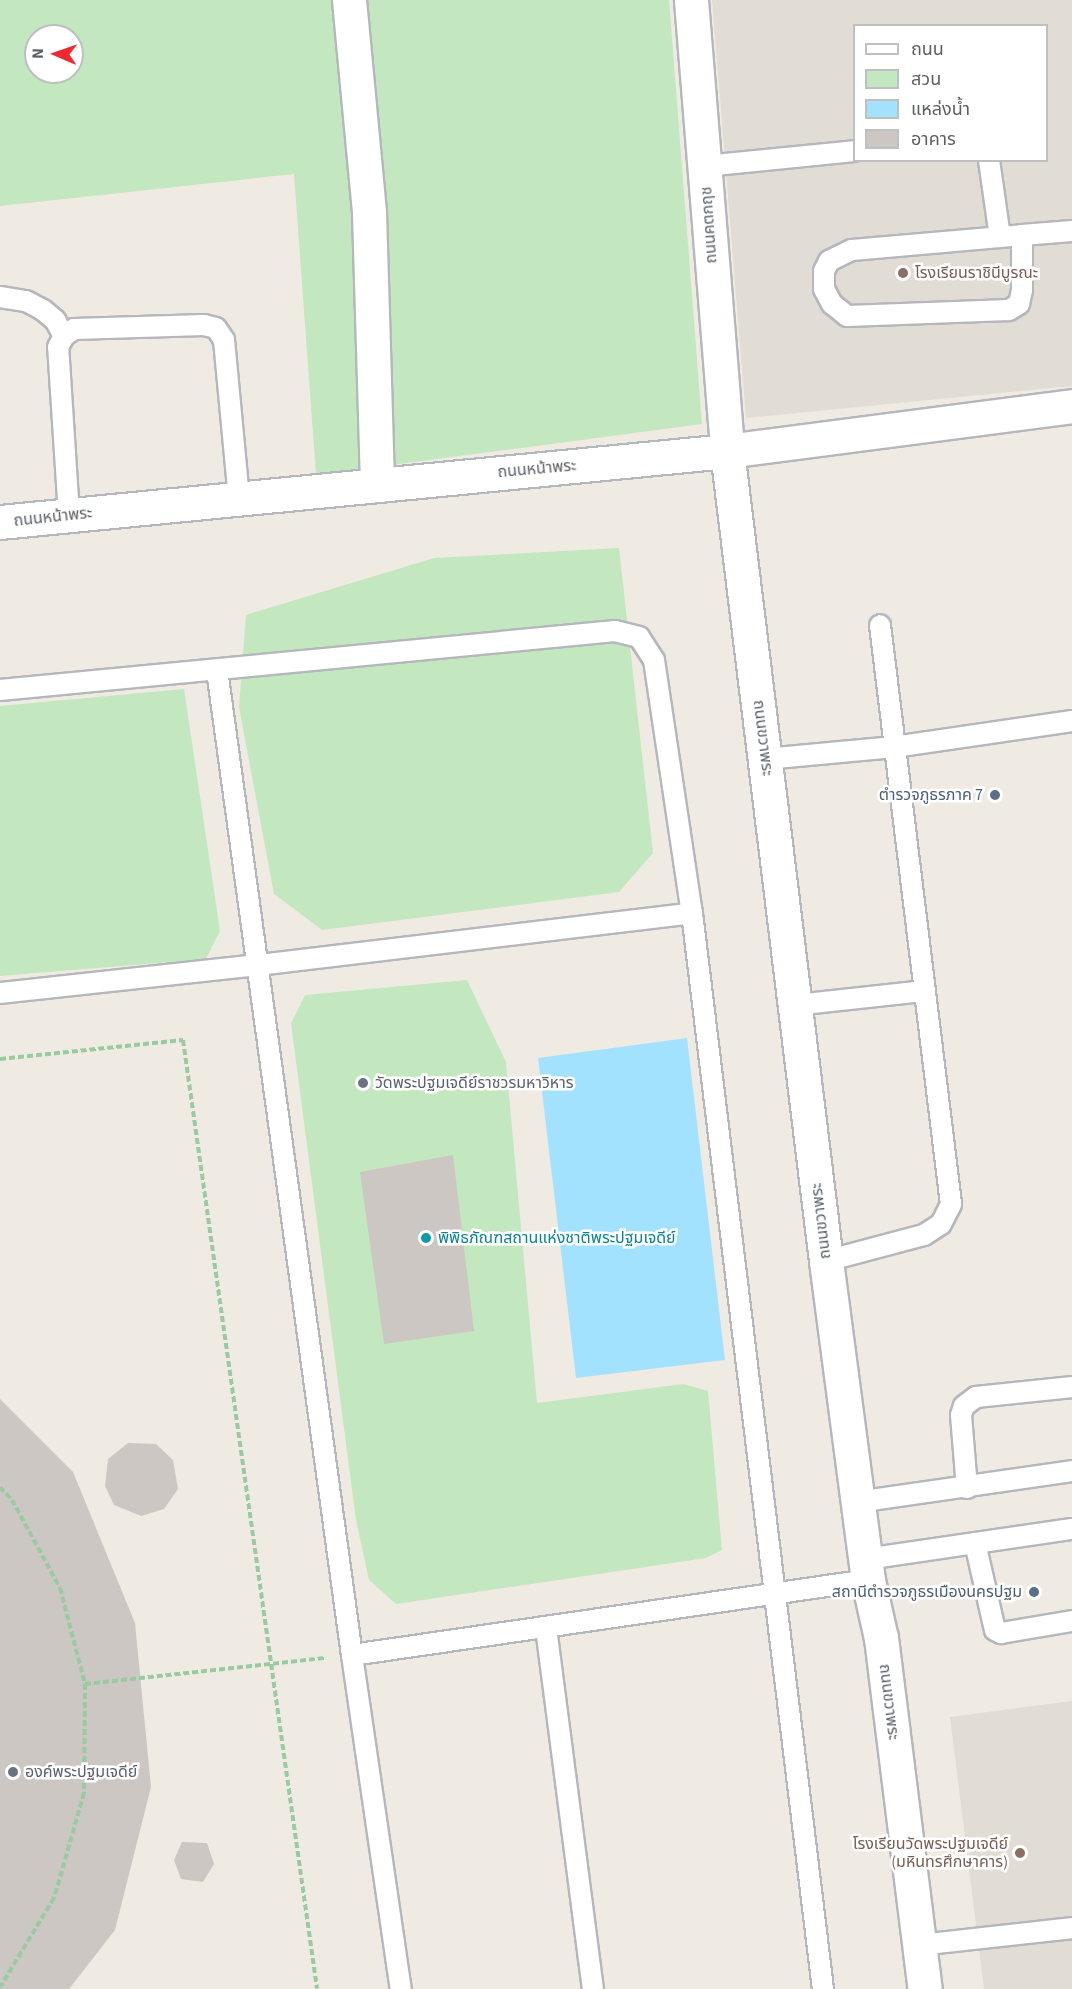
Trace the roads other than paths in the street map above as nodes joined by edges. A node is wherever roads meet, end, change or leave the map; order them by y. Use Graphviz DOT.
graph roads {
  1 [pos="349,0"];
  2 [pos="691,0"];
  3 [pos="853,151"];
  4 [pos="989,162"];
  5 [pos="705,166"];
  6 [pos="1072,231"];
  7 [pos="1022,235"];
  8 [pos="1000,237"];
  9 [pos="0,297"];
  10 [pos="64,336"];
  11 [pos="1072,406"];
  12 [pos="727,451"];
  13 [pos="377,484"];
  14 [pos="239,498"];
  15 [pos="69,515"];
  16 [pos="0,522"];
  17 [pos="880,625"];
  18 [pos="217,670"];
  19 [pos="0,690"];
  20 [pos="1072,721"];
  21 [pos="894,747"];
  22 [pos="765,759"];
  23 [pos="692,913"];
  24 [pos="260,965"];
  25 [pos="924,991"];
  26 [pos="0,993"];
  27 [pos="795,1005"];
  28 [pos="826,1261"];
  29 [pos="1072,1387"];
  30 [pos="1072,1471"];
  31 [pos="967,1488"];
  32 [pos="858,1502"];
  33 [pos="1072,1529"];
  34 [pos="975,1543"];
  35 [pos="867,1570"];
  36 [pos="774,1594"];
  37 [pos="1072,1621"];
  38 [pos="546,1628"];
  39 [pos="352,1654"];
  40 [pos="1072,1928"];
  41 [pos="919,1945"];
  42 [pos="400,1989"];
  43 [pos="593,1989"];
  44 [pos="823,1989"];
  45 [pos="925,1989"];
  1 -- 13 [label="main road"];
  2 -- 5 [label="main road, ถนนคตกฤช"];
  3 -- 5 [label="lane"];
  4 -- 8 [label="lane"];
  5 -- 12 [label="main road, ถนนคตกฤช"];
  6 -- 7 [label="lane"];
  7 -- 8 [label="lane"];
  7 -- 8 [label="lane"];
  9 -- 10 [label="lane"];
  10 -- 14 [label="lane"];
  10 -- 15 [label="lane"];
  11 -- 12 [label="main road, ถนนหน้าพระ"];
  12 -- 13 [label="main road, ถนนหน้าพระ"];
  12 -- 22 [label="main road, ถนนขวาพระ"];
  13 -- 14 [label="main road, ถนนหน้าพระ"];
  14 -- 15 [label="main road, ถนนหน้าพระ"];
  15 -- 16 [label="main road, ถนนหน้าพระ"];
  17 -- 21 [label="lane"];
  18 -- 19 [label="lane"];
  18 -- 23 [label="lane"];
  18 -- 24 [label="lane"];
  20 -- 21 [label="lane"];
  21 -- 22 [label="lane"];
  21 -- 25 [label="lane"];
  22 -- 27 [label="main road, ถนนขวาพระ"];
  23 -- 24 [label="lane"];
  23 -- 36 [label="lane"];
  24 -- 26 [label="lane"];
  24 -- 39 [label="lane"];
  25 -- 27 [label="lane"];
  25 -- 28 [label="lane"];
  27 -- 28 [label="main road, ถนนขวาพระ"];
  28 -- 32 [label="main road, ถนนขวาพระ"];
  29 -- 31 [label="lane"];
  30 -- 31 [label="lane"];
  31 -- 32 [label="lane"];
  32 -- 35 [label="main road, ถนนขวาพระ"];
  33 -- 34 [label="lane"];
  34 -- 35 [label="lane"];
  34 -- 37 [label="lane"];
  35 -- 36 [label="lane"];
  35 -- 41 [label="main road, ถนนขวาพระ"];
  36 -- 38 [label="lane"];
  36 -- 44 [label="lane"];
  38 -- 39 [label="lane"];
  38 -- 43 [label="lane"];
  39 -- 42 [label="lane"];
  40 -- 41 [label="lane"];
  41 -- 45 [label="main road, ถนนขวาพระ"];
}
